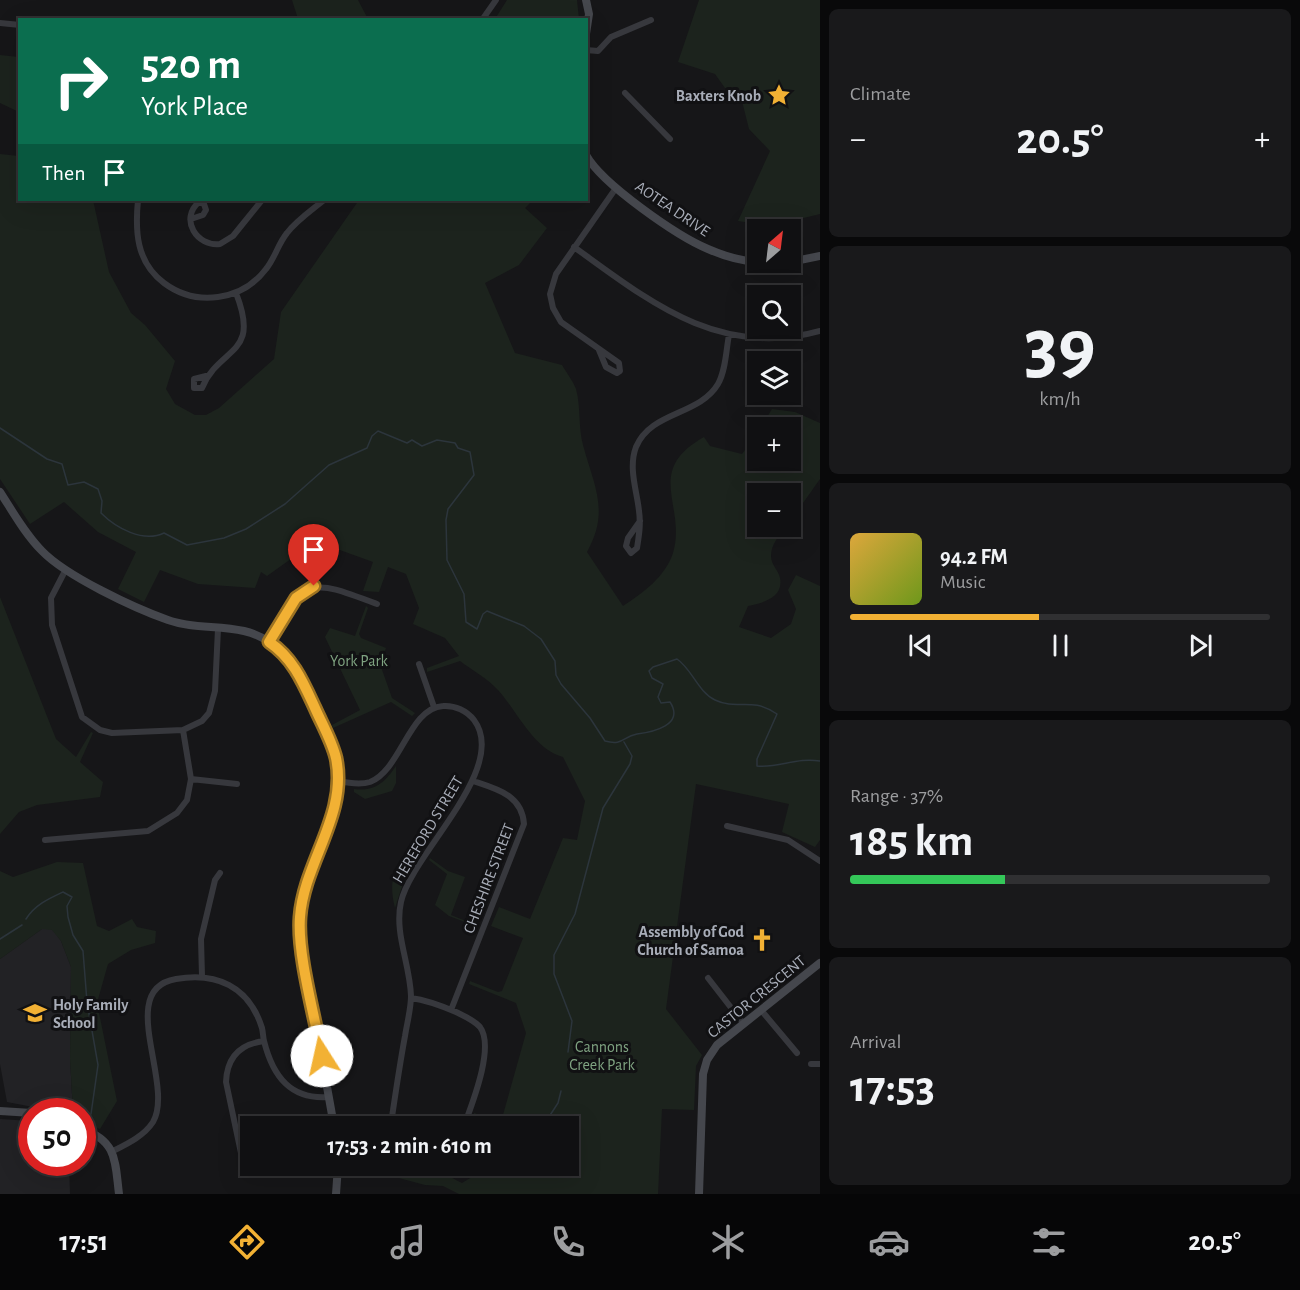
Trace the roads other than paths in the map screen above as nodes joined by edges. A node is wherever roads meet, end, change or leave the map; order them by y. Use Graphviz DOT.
graph roads {
  1 [pos="496,0"];
  2 [pos="586,0"];
  3 [pos="483,18"];
  4 [pos="586,18"];
  5 [pos="651,20"];
  6 [pos="0,23"];
  7 [pos="18,25"];
  8 [pos="588,50"];
  9 [pos="625,93"];
  10 [pos="670,139"];
  11 [pos="588,158"];
  12 [pos="616,188"];
  13 [pos="138,201"];
  14 [pos="199,201"];
  15 [pos="261,201"];
  16 [pos="323,201"];
  17 [pos="190,219"];
  18 [pos="574,247"];
  19 [pos="820,256"];
  20 [pos="747,260"];
  21 [pos="801,260"];
  22 [pos="236,293"];
  23 [pos="820,331"];
  24 [pos="729,334"];
  25 [pos="598,350"];
  26 [pos="206,376"];
  27 [pos="0,492"];
  28 [pos="640,521"];
  29 [pos="65,570"];
  30 [pos="377,604"];
  31 [pos="218,629"];
  32 [pos="269,642"];
  33 [pos="419,664"];
  34 [pos="434,707"];
  35 [pos="183,730"];
  36 [pos="191,779"];
  37 [pos="473,781"];
  38 [pos="338,782"];
  39 [pos="237,784"];
  40 [pos="727,826"];
  41 [pos="45,840"];
  42 [pos="820,861"];
  43 [pos="220,873"];
  44 [pos="820,963"];
  45 [pos="202,976"];
  46 [pos="708,978"];
  47 [pos="411,998"];
  48 [pos="451,1010"];
  49 [pos="761,1010"];
  50 [pos="743,1023"];
  51 [pos="264,1041"];
  52 [pos="797,1053"];
  53 [pos="811,1064"];
  54 [pos="820,1064"];
  55 [pos="329,1097"];
  56 [pos="0,1111"];
  57 [pos="18,1112"];
  58 [pos="332,1116"];
  59 [pos="392,1116"];
  60 [pos="467,1116"];
  61 [pos="96,1135"];
  62 [pos="240,1148"];
  63 [pos="113,1151"];
  64 [pos="337,1176"];
  65 [pos="119,1194"];
  66 [pos="336,1194"];
  67 [pos="699,1194"];
  1 -- 3 [label="street"];
  2 -- 4 [label="main road"];
  5 -- 8 [label="street"];
  6 -- 7 [label="street"];
  9 -- 10 [label="street"];
  11 -- 12 [label="main road, AOTEA DRIVE"];
  12 -- 18 [label="street"];
  12 -- 20 [label="main road, AOTEA DRIVE"];
  13 -- 22 [label="street"];
  14 -- 17 [label="street"];
  14 -- 17 [label="street"];
  15 -- 17 [label="street"];
  16 -- 22 [label="street"];
  18 -- 24 [label="street"];
  18 -- 25 [label="street"];
  19 -- 21 [label="main road"];
  22 -- 26 [label="street"];
  23 -- 24 [label="street"];
  24 -- 28 [label="street"];
  27 -- 29 [label="main road"];
  29 -- 31 [label="main road"];
  29 -- 35 [label="street"];
  30 -- 32 [label="street"];
  31 -- 32 [label="main road"];
  31 -- 35 [label="street"];
  32 -- 38 [label="main road"];
  33 -- 34 [label="street"];
  34 -- 37 [label="street, HEREFORD STREET"];
  34 -- 38 [label="street"];
  35 -- 36 [label="street"];
  36 -- 39 [label="street"];
  36 -- 41 [label="street"];
  37 -- 47 [label="street, HEREFORD STREET"];
  37 -- 48 [label="street, CHESHIRE STREET"];
  38 -- 55 [label="main road"];
  40 -- 42 [label="street"];
  43 -- 45 [label="street"];
  44 -- 49 [label="main road, CASTOR CRESCENT"];
  45 -- 51 [label="street"];
  45 -- 63 [label="street"];
  46 -- 50 [label="street"];
  47 -- 48 [label="street"];
  47 -- 59 [label="street, HEREFORD STREET"];
  48 -- 60 [label="street"];
  49 -- 50 [label="main road, CASTOR CRESCENT"];
  49 -- 52 [label="street"];
  50 -- 67 [label="main road, CASTOR CRESCENT"];
  51 -- 55 [label="street"];
  51 -- 62 [label="street"];
  53 -- 54 [label="street"];
  55 -- 58 [label="main road"];
  56 -- 57 [label="main road"];
  61 -- 63 [label="main road"];
  63 -- 65 [label="main road"];
  64 -- 66 [label="main road"];
}
